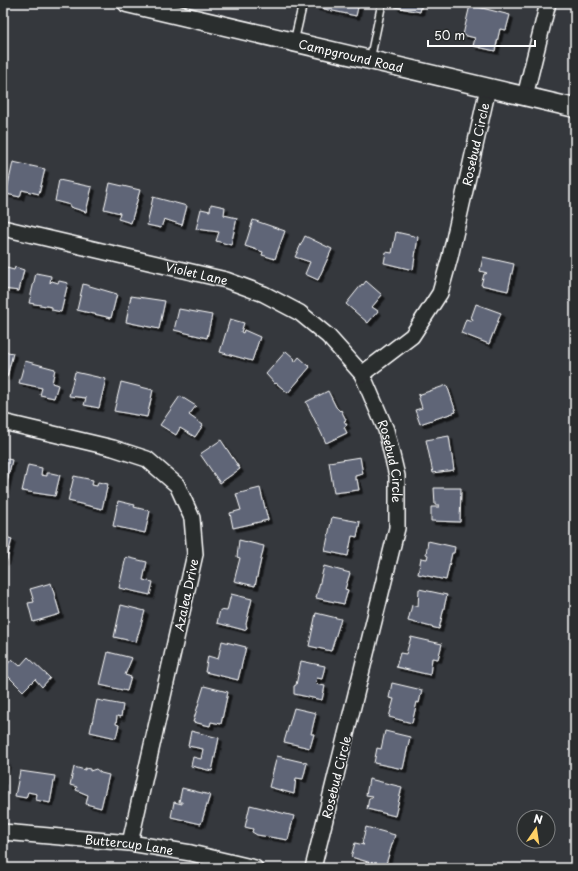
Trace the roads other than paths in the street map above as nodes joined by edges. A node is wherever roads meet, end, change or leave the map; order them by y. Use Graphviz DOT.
graph roads {
  1 [pos="126,3"];
  2 [pos="303,3"];
  3 [pos="382,3"];
  4 [pos="548,3"];
  5 [pos="294,42"];
  6 [pos="370,60"];
  7 [pos="488,88"];
  8 [pos="525,96"];
  9 [pos="575,108"];
  10 [pos="3,228"];
  11 [pos="362,374"];
  12 [pos="3,422"];
  13 [pos="3,832"];
  14 [pos="130,843"];
  15 [pos="255,868"];
  16 [pos="313,868"];
  1 -- 5 [label="street, Campground Road"];
  2 -- 5 [label="lane"];
  3 -- 6 [label="lane"];
  4 -- 8 [label="street"];
  5 -- 6 [label="street, Campground Road"];
  6 -- 7 [label="street, Campground Road"];
  7 -- 8 [label="street, Campground Road"];
  7 -- 11 [label="street, Rosebud Circle"];
  8 -- 9 [label="street, Campground Road"];
  10 -- 11 [label="street, Violet Lane"];
  11 -- 16 [label="street, Rosebud Circle"];
  12 -- 14 [label="street, Azalea Drive"];
  13 -- 14 [label="street, Buttercup Lane"];
  14 -- 15 [label="street, Buttercup Lane"];
}
